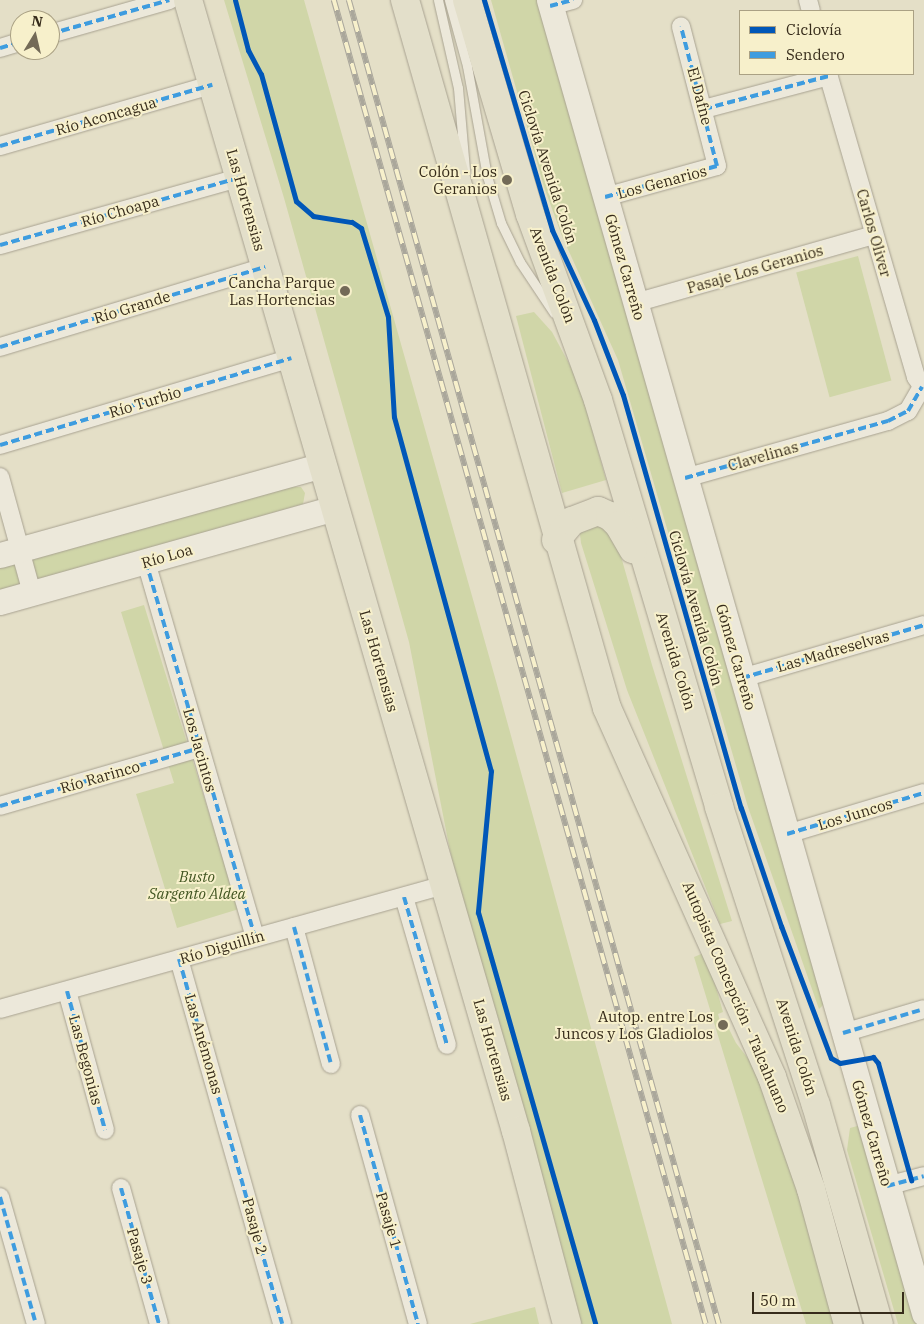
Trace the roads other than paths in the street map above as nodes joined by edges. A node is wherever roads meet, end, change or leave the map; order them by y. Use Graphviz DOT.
graph roads {
  1 [pos="169,0"];
  2 [pos="188,0"];
  3 [pos="405,0"];
  4 [pos="438,0"];
  5 [pos="449,0"];
  6 [pos="467,0"];
  7 [pos="557,2"];
  8 [pos="681,26"];
  9 [pos="60,31"];
  10 [pos="829,75"];
  11 [pos="212,85"];
  12 [pos="704,109"];
  13 [pos="0,146"];
  14 [pos="717,166"];
  15 [pos="239,178"];
  16 [pos="605,197"];
  17 [pos="468,227"];
  18 [pos="874,235"];
  19 [pos="0,245"];
  20 [pos="265,267"];
  21 [pos="635,303"];
  22 [pos="0,347"];
  23 [pos="291,358"];
  24 [pos="923,388"];
  25 [pos="598,400"];
  26 [pos="0,445"];
  27 [pos="322,466"];
  28 [pos="0,477"];
  29 [pos="685,478"];
  30 [pos="334,508"];
  31 [pos="556,540"];
  32 [pos="10,553"];
  33 [pos="146,562"];
  34 [pos="651,583"];
  35 [pos="32,594"];
  36 [pos="0,602"];
  37 [pos="924,625"];
  38 [pos="742,678"];
  39 [pos="200,748"];
  40 [pos="924,793"];
  41 [pos="0,806"];
  42 [pos="787,834"];
  43 [pos="445,885"];
  44 [pos="404,897"];
  45 [pos="294,927"];
  46 [pos="255,938"];
  47 [pos="179,959"];
  48 [pos="67,990"];
  49 [pos="0,1009"];
  50 [pos="924,1009"];
  51 [pos="843,1032"];
  52 [pos="447,1045"];
  53 [pos="331,1064"];
  54 [pos="360,1115"];
  55 [pos="228,1128"];
  56 [pos="105,1130"];
  57 [pos="924,1176"];
  58 [pos="887,1186"];
  59 [pos="121,1188"];
  60 [pos="0,1197"];
  61 [pos="924,1313"];
  62 [pos="36,1324"];
  63 [pos="159,1324"];
  64 [pos="282,1324"];
  65 [pos="418,1324"];
  66 [pos="567,1324"];
  67 [pos="848,1324"];
  68 [pos="879,1324"];
  1 -- 9 [label="street"];
  2 -- 11 [label="main road, Las Hortensias"];
  3 -- 17 [label="main road"];
  4 -- 17 [label="lane"];
  5 -- 25 [label="lane"];
  6 -- 25 [label="main road, Avenida Colón"];
  7 -- 16 [label="street, Gómez Carreño"];
  8 -- 12 [label="street, El Dafne"];
  10 -- 12 [label="street"];
  10 -- 18 [label="street, Carlos Oliver"];
  11 -- 13 [label="street, Río Aconcagua"];
  11 -- 15 [label="main road, Las Hortensias"];
  12 -- 14 [label="street, El Dafne"];
  14 -- 16 [label="street, Los Genarios"];
  15 -- 19 [label="street, Río Choapa"];
  15 -- 20 [label="main road, Las Hortensias"];
  16 -- 21 [label="street, Gómez Carreño"];
  17 -- 31 [label="main road"];
  18 -- 21 [label="street, Pasaje Los Geranios"];
  18 -- 24 [label="street, Carlos Oliver"];
  20 -- 22 [label="street, Río Grande"];
  20 -- 23 [label="main road, Las Hortensias"];
  21 -- 29 [label="street, Gómez Carreño"];
  23 -- 26 [label="street, Río Turbio"];
  23 -- 27 [label="main road, Las Hortensias"];
  24 -- 29 [label="street, Clavelinas"];
  25 -- 34 [label="main road, Avenida Colón"];
  27 -- 30 [label="main road, Las Hortensias"];
  27 -- 32 [label="street"];
  28 -- 32 [label="street"];
  29 -- 38 [label="street, Gómez Carreño"];
  30 -- 33 [label="street, Río Loa"];
  30 -- 43 [label="main road, Las Hortensias"];
  31 -- 34 [label="main road"];
  31 -- 67 [label="main road, Autopista Concepción - Talcahuano"];
  32 -- 35 [label="street"];
  33 -- 35 [label="street, Río Loa"];
  33 -- 39 [label="street, Los Jacintos"];
  34 -- 68 [label="main road, Avenida Colón"];
  35 -- 36 [label="street, Río Loa"];
  37 -- 38 [label="street, Las Madreselvas"];
  38 -- 42 [label="street, Gómez Carreño"];
  39 -- 41 [label="street, Río Rarinco"];
  39 -- 46 [label="street, Los Jacintos"];
  40 -- 42 [label="street, Los Juncos"];
  42 -- 51 [label="street, Gómez Carreño"];
  43 -- 44 [label="street, Río Diguillín"];
  43 -- 66 [label="main road, Las Hortensias"];
  44 -- 45 [label="street, Río Diguillín"];
  44 -- 52 [label="street"];
  45 -- 46 [label="street, Río Diguillín"];
  45 -- 53 [label="street"];
  46 -- 47 [label="street, Río Diguillín"];
  47 -- 48 [label="street, Río Diguillín"];
  47 -- 55 [label="street, Las Anémonas"];
  48 -- 49 [label="street, Río Diguillín"];
  48 -- 56 [label="street, Las Begonias"];
  50 -- 51 [label="street"];
  51 -- 58 [label="street, Gómez Carreño"];
  54 -- 65 [label="street, Pasaje 1"];
  55 -- 64 [label="street, Pasaje 2"];
  57 -- 58 [label="street"];
  58 -- 61 [label="street, Gómez Carreño"];
  59 -- 63 [label="street, Pasaje 3"];
  60 -- 62 [label="street"];
}
